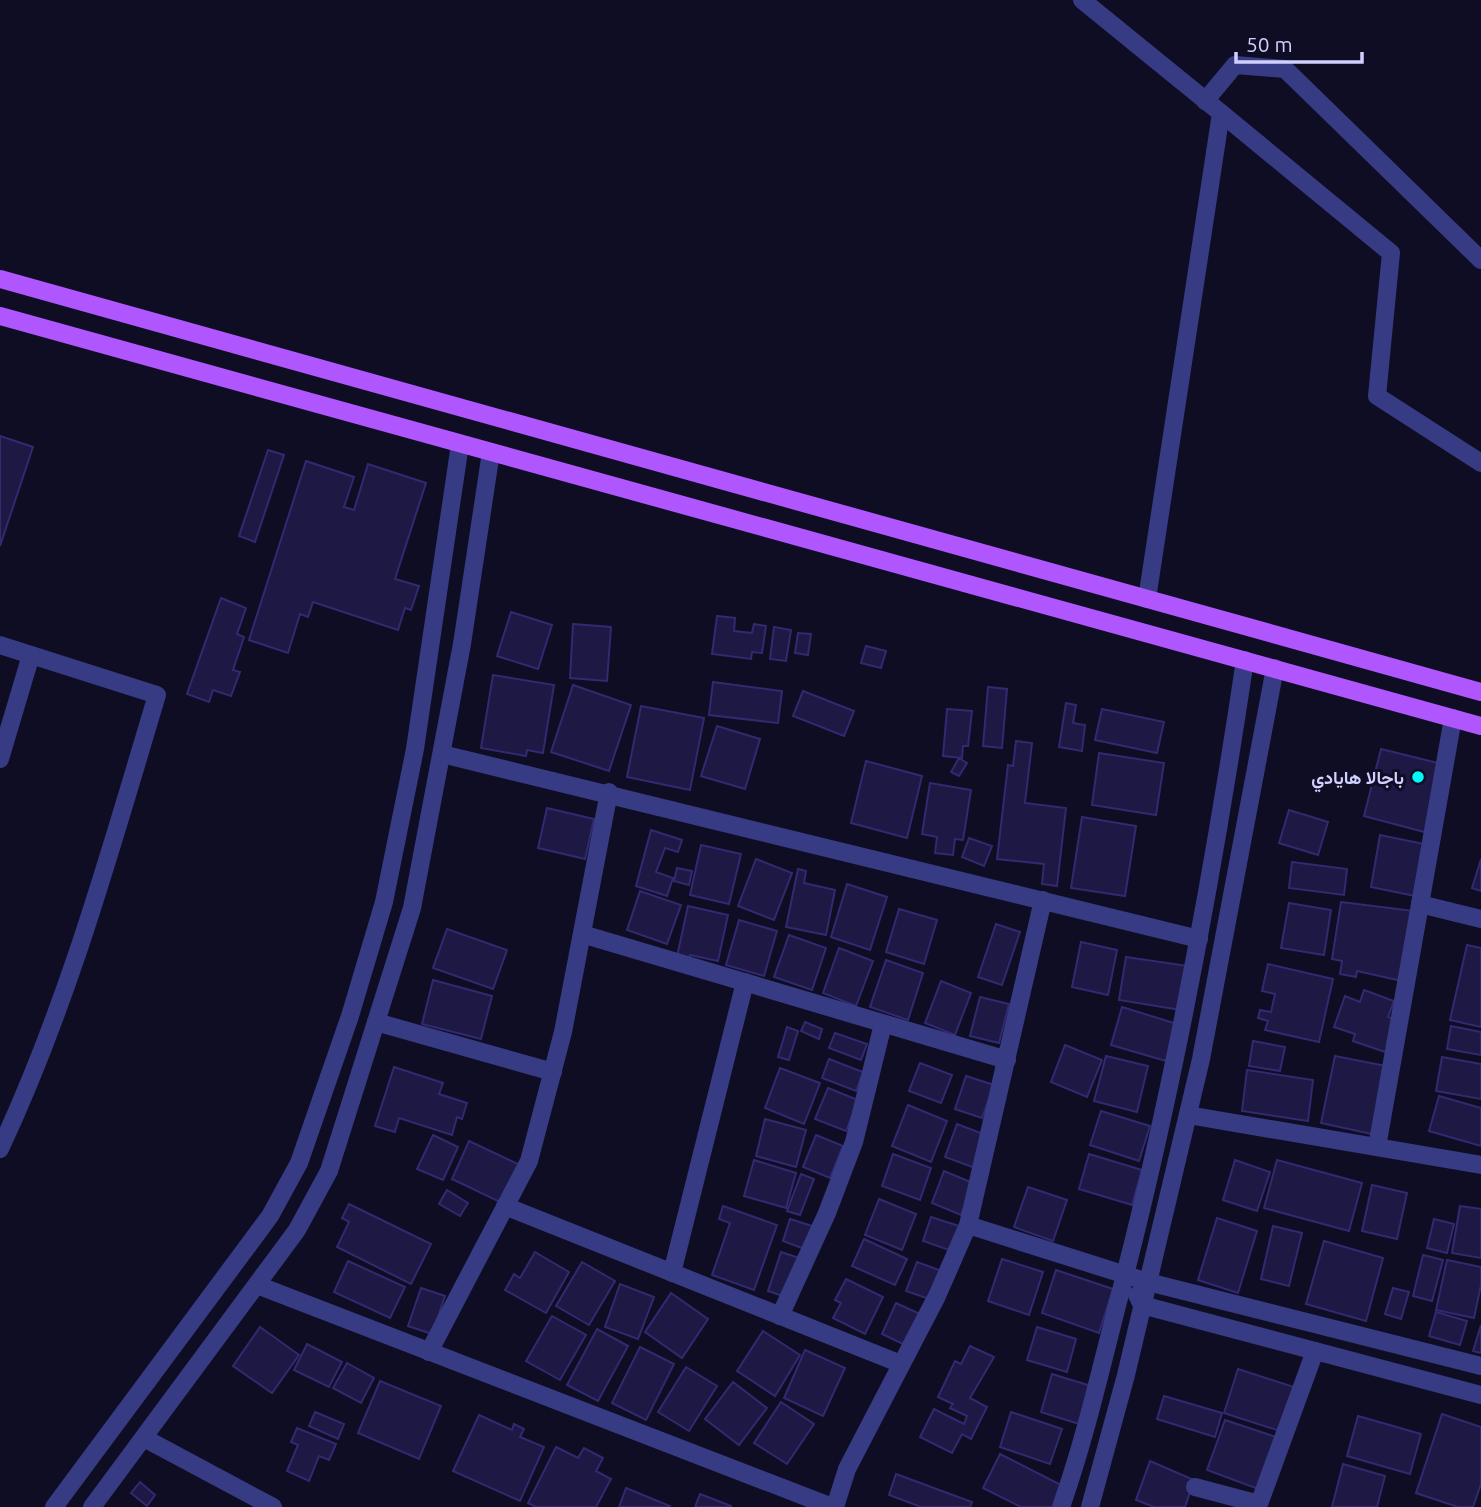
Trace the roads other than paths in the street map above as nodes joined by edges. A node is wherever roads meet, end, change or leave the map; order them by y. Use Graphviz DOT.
graph roads {
  1 [pos="1082,0"];
  2 [pos="1205,100"];
  3 [pos="1221,113"];
  4 [pos="1481,260"];
  5 [pos="0,279"];
  6 [pos="0,316"];
  7 [pos="460,444"];
  8 [pos="491,452"];
  9 [pos="1481,463"];
  10 [pos="1147,599"];
  11 [pos="0,645"];
  12 [pos="31,655"];
  13 [pos="1245,660"];
  14 [pos="1275,668"];
  15 [pos="1481,692"];
  16 [pos="1453,718"];
  17 [pos="1481,726"];
  18 [pos="442,754"];
  19 [pos="0,759"];
  20 [pos="609,792"];
  21 [pos="1043,900"];
  22 [pos="1420,904"];
  23 [pos="1481,919"];
  24 [pos="582,934"];
  25 [pos="1199,939"];
  26 [pos="745,982"];
  27 [pos="376,1022"];
  28 [pos="883,1024"];
  29 [pos="1007,1059"];
  30 [pos="552,1072"];
  31 [pos="1188,1115"];
  32 [pos="1377,1147"];
  33 [pos="0,1149"];
  34 [pos="1481,1165"];
  35 [pos="505,1206"];
  36 [pos="968,1225"];
  37 [pos="672,1273"];
  38 [pos="1126,1273"];
  39 [pos="1148,1282"];
  40 [pos="257,1285"];
  41 [pos="1142,1305"];
  42 [pos="780,1316"];
  43 [pos="1315,1351"];
  44 [pos="429,1352"];
  45 [pos="901,1364"];
  46 [pos="1481,1366"];
  47 [pos="1481,1395"];
  48 [pos="144,1438"];
  49 [pos="1195,1487"];
  50 [pos="54,1507"];
  51 [pos="92,1507"];
  52 [pos="274,1507"];
  53 [pos="833,1507"];
  54 [pos="1061,1507"];
  55 [pos="1090,1507"];
  1 -- 2 [label="street"];
  2 -- 3 [label="street"];
  2 -- 4 [label="street"];
  3 -- 9 [label="street"];
  3 -- 10 [label="street"];
  5 -- 10 [label="main road"];
  6 -- 7 [label="main road"];
  7 -- 8 [label="main road"];
  7 -- 50 [label="street"];
  8 -- 13 [label="main road"];
  8 -- 18 [label="street"];
  10 -- 15 [label="main road"];
  11 -- 12 [label="street"];
  12 -- 19 [label="street"];
  12 -- 33 [label="street"];
  13 -- 14 [label="main road"];
  13 -- 25 [label="street"];
  14 -- 16 [label="main road"];
  14 -- 31 [label="street"];
  16 -- 17 [label="main road"];
  16 -- 22 [label="street"];
  18 -- 20 [label="street"];
  18 -- 27 [label="street"];
  20 -- 21 [label="street"];
  20 -- 24 [label="street"];
  21 -- 25 [label="street"];
  21 -- 29 [label="street"];
  22 -- 23 [label="street"];
  22 -- 32 [label="street"];
  24 -- 26 [label="street"];
  24 -- 30 [label="street"];
  25 -- 38 [label="street"];
  26 -- 28 [label="street"];
  26 -- 37 [label="street"];
  27 -- 30 [label="street"];
  27 -- 40 [label="street"];
  28 -- 29 [label="street"];
  28 -- 42 [label="street"];
  29 -- 36 [label="street"];
  30 -- 35 [label="street"];
  31 -- 32 [label="street"];
  31 -- 39 [label="street"];
  32 -- 34 [label="street"];
  35 -- 37 [label="street"];
  35 -- 44 [label="street"];
  36 -- 38 [label="street"];
  36 -- 45 [label="street"];
  37 -- 42 [label="street"];
  38 -- 39 [label="street"];
  38 -- 41 [label="street"];
  38 -- 54 [label="street"];
  39 -- 41 [label="street"];
  39 -- 46 [label="street"];
  40 -- 44 [label="street"];
  40 -- 48 [label="street"];
  41 -- 43 [label="street"];
  41 -- 55 [label="street"];
  42 -- 45 [label="street"];
  43 -- 47 [label="street"];
  43 -- 49 [label="street"];
  44 -- 53 [label="street"];
  45 -- 53 [label="street"];
  48 -- 51 [label="street"];
  48 -- 52 [label="street"];
}
